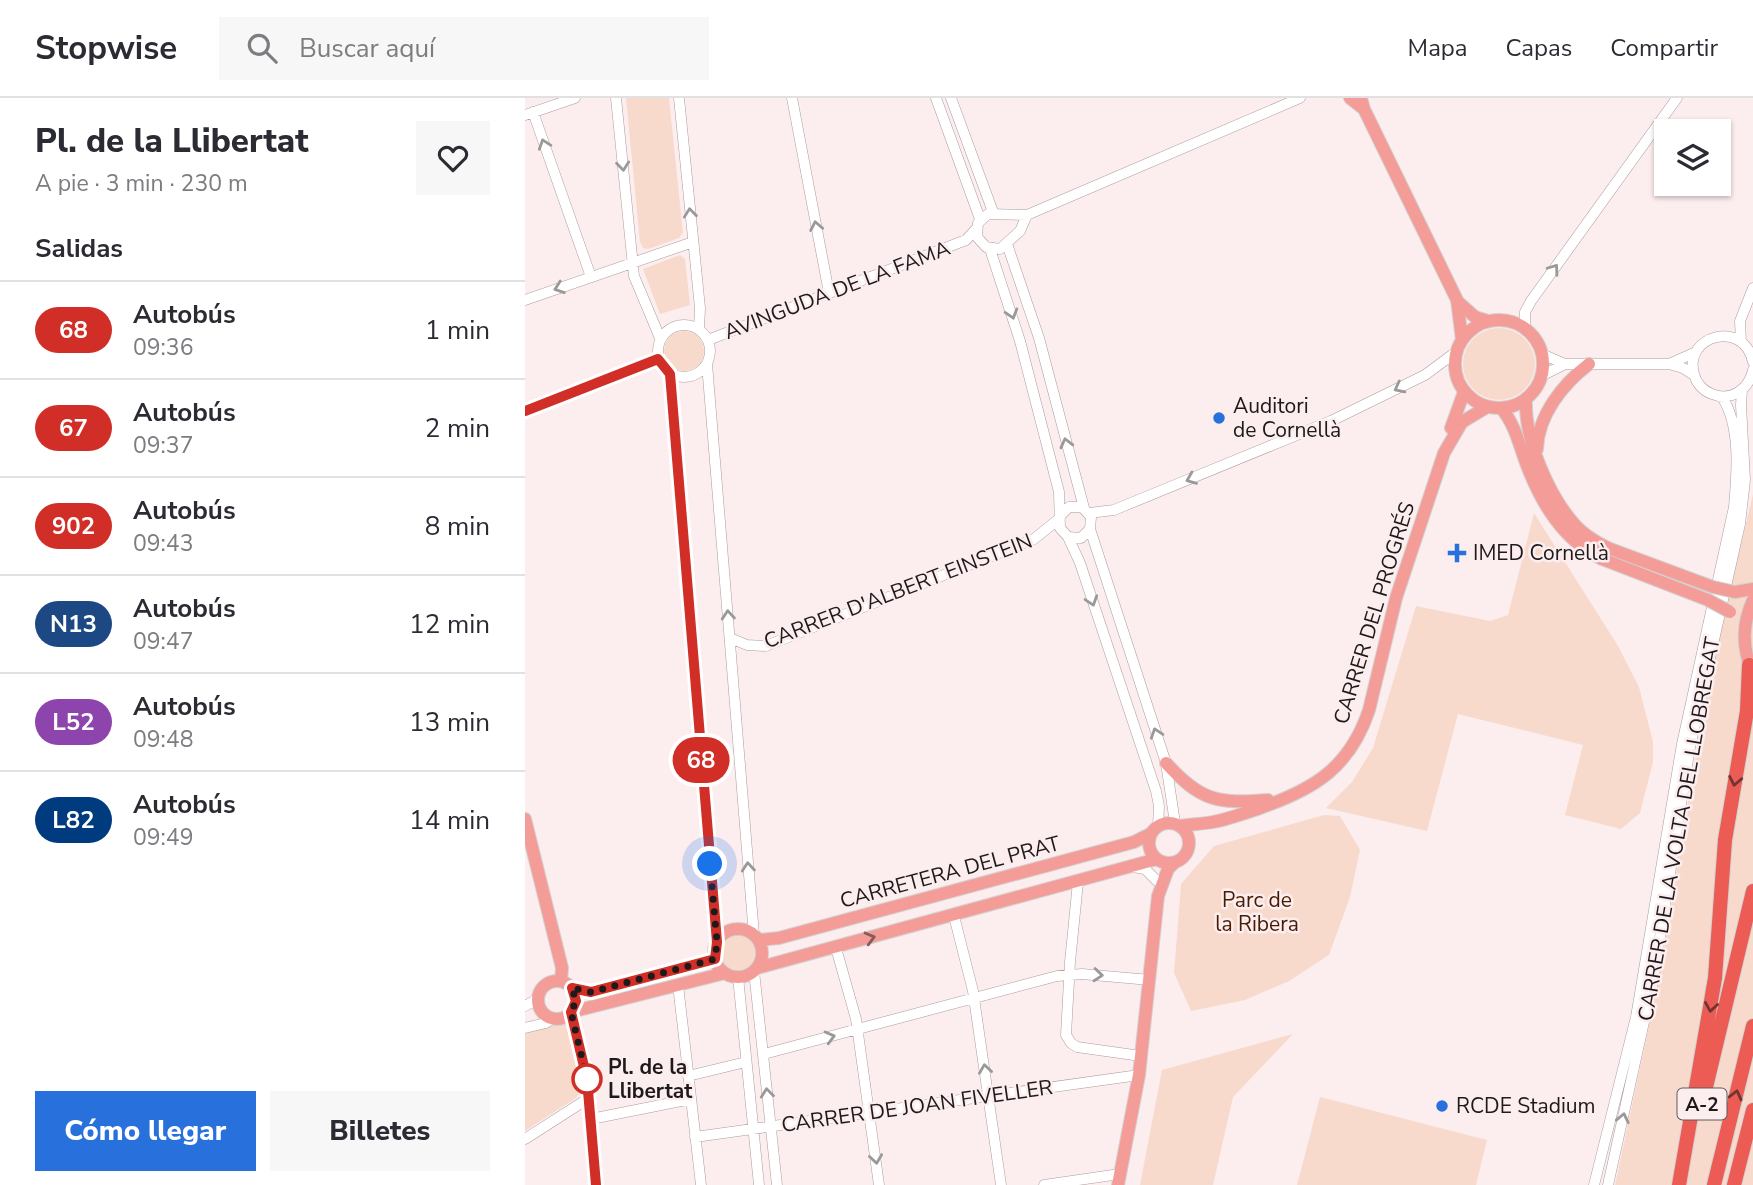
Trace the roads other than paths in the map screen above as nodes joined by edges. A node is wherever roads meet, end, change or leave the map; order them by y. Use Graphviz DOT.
graph roads {
  1 [pos="575,98"];
  2 [pos="616,98"];
  3 [pos="679,98"];
  4 [pos="792,98"];
  5 [pos="936,98"];
  6 [pos="951,98"];
  7 [pos="1300,98"];
  8 [pos="1350,98"];
  9 [pos="1677,98"];
  10 [pos="1363,103"];
  11 [pos="529,113"];
  12 [pos="998,213"];
  13 [pos="1027,215"];
  14 [pos="978,224"];
  15 [pos="966,240"];
  16 [pos="1010,240"];
  17 [pos="693,242"];
  18 [pos="986,247"];
  19 [pos="632,263"];
  20 [pos="591,277"];
  21 [pos="1753,288"];
  22 [pos="829,293"];
  23 [pos="525,300"];
  24 [pos="1457,300"];
  25 [pos="1489,321"];
  26 [pos="1740,321"];
  27 [pos="1525,328"];
  28 [pos="699,330"];
  29 [pos="1724,336"];
  30 [pos="660,338"];
  31 [pos="708,341"];
  32 [pos="1741,342"];
  33 [pos="1459,346"];
  34 [pos="1696,352"];
  35 [pos="1542,354"];
  36 [pos="658,359"];
  37 [pos="1753,362"];
  38 [pos="707,364"];
  39 [pos="1565,364"];
  40 [pos="1588,364"];
  41 [pos="1669,364"];
  42 [pos="1753,370"];
  43 [pos="670,374"];
  44 [pos="1694,375"];
  45 [pos="1541,376"];
  46 [pos="1742,390"];
  47 [pos="1464,392"];
  48 [pos="1722,397"];
  49 [pos="1526,399"];
  50 [pos="1487,407"];
  51 [pos="1501,409"];
  52 [pos="525,411"];
  53 [pos="1444,453"];
  54 [pos="1537,456"];
  55 [pos="1087,511"];
  56 [pos="1061,516"];
  57 [pos="1090,529"];
  58 [pos="1068,537"];
  59 [pos="1605,553"];
  60 [pos="1753,589"];
  61 [pos="1753,600"];
  62 [pos="1745,630"];
  63 [pos="730,638"];
  64 [pos="1751,669"];
  65 [pos="1165,763"];
  66 [pos="1282,800"];
  67 [pos="525,819"];
  68 [pos="1210,823"];
  69 [pos="1178,825"];
  70 [pos="1154,830"];
  71 [pos="1189,845"];
  72 [pos="1158,860"];
  73 [pos="1175,862"];
  74 [pos="1132,867"];
  75 [pos="1157,881"];
  76 [pos="1078,882"];
  77 [pos="1753,891"];
  78 [pos="1158,896"];
  79 [pos="954,916"];
  80 [pos="756,937"];
  81 [pos="717,942"];
  82 [pos="836,948"];
  83 [pos="715,959"];
  84 [pos="756,970"];
  85 [pos="725,973"];
  86 [pos="1070,975"];
  87 [pos="738,977"];
  88 [pos="1150,979"];
  89 [pos="566,984"];
  90 [pos="678,985"];
  91 [pos="975,998"];
  92 [pos="538,999"];
  93 [pos="525,1006"];
  94 [pos="571,1012"];
  95 [pos="554,1018"];
  96 [pos="1753,1026"];
  97 [pos="525,1028"];
  98 [pos="857,1029"];
  99 [pos="764,1054"];
  100 [pos="1141,1056"];
  101 [pos="746,1062"];
  102 [pos="1139,1075"];
  103 [pos="688,1076"];
  104 [pos="989,1096"];
  105 [pos="589,1098"];
  106 [pos="691,1099"];
  107 [pos="1753,1110"];
  108 [pos="869,1113"];
  109 [pos="591,1119"];
  110 [pos="771,1126"];
  111 [pos="753,1129"];
  112 [pos="695,1137"];
  113 [pos="525,1139"];
  114 [pos="1119,1180"];
  115 [pos="596,1185"];
  116 [pos="701,1185"];
  117 [pos="759,1185"];
  118 [pos="777,1185"];
  119 [pos="879,1185"];
  120 [pos="1001,1185"];
  121 [pos="1044,1185"];
  122 [pos="1594,1185"];
  123 [pos="1608,1185"];
  124 [pos="1681,1185"];
  125 [pos="1714,1185"];
  126 [pos="1734,1185"];
  1 -- 11 [label="street"];
  2 -- 19 [label="street, one-way"];
  17 -- 3 [label="street, one-way"];
  22 -- 4 [label="street, one-way"];
  5 -- 14 [label="street"];
  6 -- 12 [label="street"];
  7 -- 13 [label="street"];
  8 -- 10 [label="main road"];
  27 -- 9 [label="street, one-way"];
  10 -- 24 [label="main road"];
  20 -- 11 [label="street, one-way"];
  12 -- 13 [label="street"];
  12 -- 14 [label="street"];
  12 -- 16 [label="street"];
  13 -- 16 [label="street"];
  14 -- 15 [label="street, AVINGUDA DE LA FAMA"];
  14 -- 18 [label="street"];
  15 -- 18 [label="street, AVINGUDA DE LA FAMA"];
  15 -- 22 [label="street, AVINGUDA DE LA FAMA"];
  16 -- 18 [label="street"];
  55 -- 16 [label="street, one-way"];
  17 -- 19 [label="street"];
  17 -- 28 [label="street"];
  18 -- 56 [label="street, one-way"];
  19 -- 20 [label="street"];
  19 -- 30 [label="street"];
  20 -- 23 [label="street, one-way"];
  21 -- 26 [label="street"];
  22 -- 31 [label="street, AVINGUDA DE LA FAMA"];
  24 -- 25 [label="main road"];
  24 -- 33 [label="main road"];
  25 -- 27 [label="main road"];
  25 -- 33 [label="main road"];
  26 -- 29 [label="street"];
  26 -- 32 [label="street"];
  27 -- 35 [label="main road"];
  28 -- 30 [label="street"];
  28 -- 31 [label="street"];
  29 -- 32 [label="street"];
  29 -- 34 [label="street"];
  30 -- 36 [label="street"];
  31 -- 38 [label="street"];
  32 -- 37 [label="street"];
  33 -- 47 [label="main road"];
  33 -- 55 [label="street, one-way"];
  34 -- 41 [label="street"];
  34 -- 44 [label="street"];
  35 -- 39 [label="street"];
  35 -- 45 [label="main road"];
  36 -- 43 [label="street"];
  36 -- 52 [label="street"];
  38 -- 43 [label="street"];
  63 -- 38 [label="street, one-way"];
  39 -- 40 [label="street"];
  39 -- 45 [label="street"];
  40 -- 41 [label="street"];
  40 -- 54 [label="main road"];
  41 -- 44 [label="street"];
  42 -- 46 [label="street"];
  43 -- 81 [label="street"];
  44 -- 48 [label="street"];
  45 -- 49 [label="main road"];
  46 -- 48 [label="street"];
  123 -- 46 [label="street, CARRER DE LA VOLTA DEL LLOBREGAT, one-way"];
  47 -- 50 [label="main road"];
  47 -- 53 [label="main road"];
  48 -- 122 [label="street, CARRER DE LA VOLTA DEL LLOBREGAT"];
  49 -- 51 [label="main road"];
  49 -- 54 [label="main road"];
  50 -- 51 [label="main road"];
  50 -- 53 [label="main road"];
  51 -- 59 [label="main road"];
  53 -- 66 [label="main road, CARRER DEL PROGRÉS"];
  54 -- 59 [label="main road"];
  55 -- 56 [label="street"];
  55 -- 57 [label="street"];
  56 -- 58 [label="street"];
  56 -- 63 [label="street, CARRER D'ALBERT EINSTEIN"];
  57 -- 58 [label="street"];
  65 -- 57 [label="street, one-way"];
  58 -- 70 [label="street, one-way"];
  59 -- 60 [label="main road, bridge"];
  59 -- 62 [label="main road, bridge"];
  61 -- 62 [label="main road"];
  62 -- 64 [label="main road"];
  80 -- 63 [label="street, one-way"];
  64 -- 124 [label="highway, one-way"];
  65 -- 66 [label="main road"];
  65 -- 69 [label="street"];
  66 -- 68 [label="main road, CARRER DEL PROGRÉS"];
  67 -- 89 [label="main road"];
  68 -- 69 [label="main road, CARRER DEL PROGRÉS"];
  68 -- 71 [label="main road, CARRER DEL PROGRÉS"];
  69 -- 70 [label="main road"];
  69 -- 71 [label="main road"];
  70 -- 72 [label="main road"];
  70 -- 80 [label="main road, CARRETERA DEL PRAT"];
  71 -- 73 [label="main road"];
  72 -- 73 [label="main road"];
  72 -- 74 [label="main road, CARRETERA DEL PRAT"];
  72 -- 75 [label="main road"];
  73 -- 78 [label="main road"];
  74 -- 75 [label="street"];
  74 -- 76 [label="main road, CARRETERA DEL PRAT"];
  75 -- 78 [label="main road"];
  76 -- 79 [label="main road, CARRETERA DEL PRAT"];
  76 -- 86 [label="street"];
  77 -- 124 [label="highway, A-2"];
  78 -- 88 [label="main road"];
  82 -- 79 [label="main road, CARRETERA DEL PRAT, one-way"];
  79 -- 91 [label="street"];
  80 -- 81 [label="main road"];
  80 -- 84 [label="main road"];
  81 -- 83 [label="main road"];
  82 -- 84 [label="main road, CARRETERA DEL PRAT"];
  82 -- 98 [label="street"];
  83 -- 85 [label="main road"];
  83 -- 89 [label="main road"];
  84 -- 87 [label="main road"];
  84 -- 99 [label="street"];
  85 -- 87 [label="main road"];
  85 -- 90 [label="main road"];
  86 -- 88 [label="street, one-way"];
  86 -- 91 [label="street"];
  86 -- 100 [label="street"];
  87 -- 101 [label="street"];
  88 -- 100 [label="main road"];
  89 -- 92 [label="main road"];
  89 -- 94 [label="main road"];
  90 -- 94 [label="main road"];
  90 -- 103 [label="street"];
  91 -- 98 [label="street"];
  104 -- 91 [label="street, one-way"];
  92 -- 93 [label="street"];
  92 -- 95 [label="main road"];
  94 -- 95 [label="main road"];
  94 -- 105 [label="street"];
  95 -- 97 [label="street"];
  125 -- 96 [label="highway, A-2, one-way"];
  99 -- 98 [label="street, one-way"];
  98 -- 108 [label="street"];
  110 -- 99 [label="street, one-way"];
  100 -- 102 [label="main road"];
  101 -- 103 [label="street"];
  101 -- 111 [label="street"];
  102 -- 104 [label="street, CARRER DE JOAN FIVELLER"];
  102 -- 114 [label="main road"];
  103 -- 106 [label="street"];
  104 -- 108 [label="street, CARRER DE JOAN FIVELLER"];
  104 -- 120 [label="street"];
  105 -- 109 [label="street"];
  105 -- 113 [label="street"];
  106 -- 109 [label="street"];
  106 -- 112 [label="street"];
  107 -- 126 [label="highway"];
  108 -- 110 [label="street, CARRER DE JOAN FIVELLER"];
  108 -- 119 [label="street, one-way"];
  109 -- 115 [label="street"];
  110 -- 111 [label="street, CARRER DE JOAN FIVELLER"];
  110 -- 118 [label="street"];
  111 -- 112 [label="street, CARRER DE JOAN FIVELLER"];
  111 -- 117 [label="street"];
  112 -- 116 [label="street"];
  114 -- 121 [label="street"];
}
